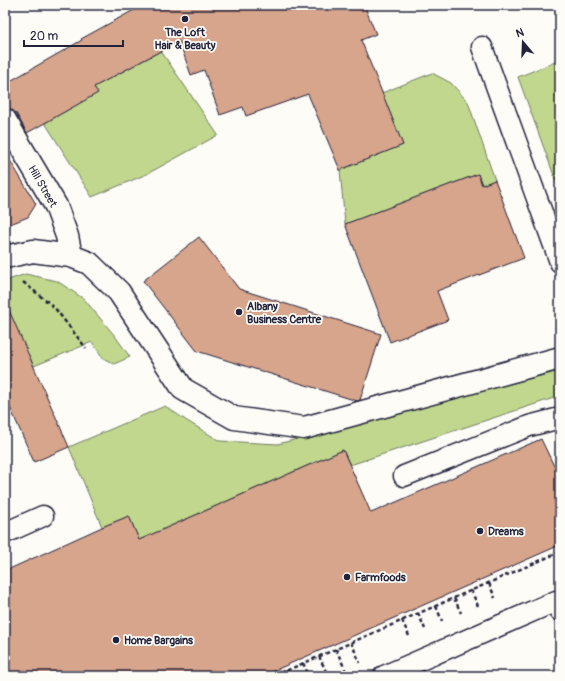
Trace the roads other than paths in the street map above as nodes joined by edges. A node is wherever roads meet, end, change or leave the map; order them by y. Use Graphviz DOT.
graph roads {
  1 [pos="482,47"];
  2 [pos="5,120"];
  3 [pos="71,256"];
  4 [pos="5,257"];
  5 [pos="560,262"];
  6 [pos="560,358"];
  7 [pos="560,418"];
  8 [pos="404,476"];
  9 [pos="43,516"];
  10 [pos="5,533"];
  11 [pos="560,611"];
  12 [pos="384,676"];
  1 -- 5 [label="lane"];
  2 -- 3 [label="street, Hill Street"];
  3 -- 4 [label="street"];
  3 -- 6 [label="street"];
  7 -- 8 [label="lane"];
  9 -- 10 [label="lane"];
  11 -- 12 [label="lane"];
}
